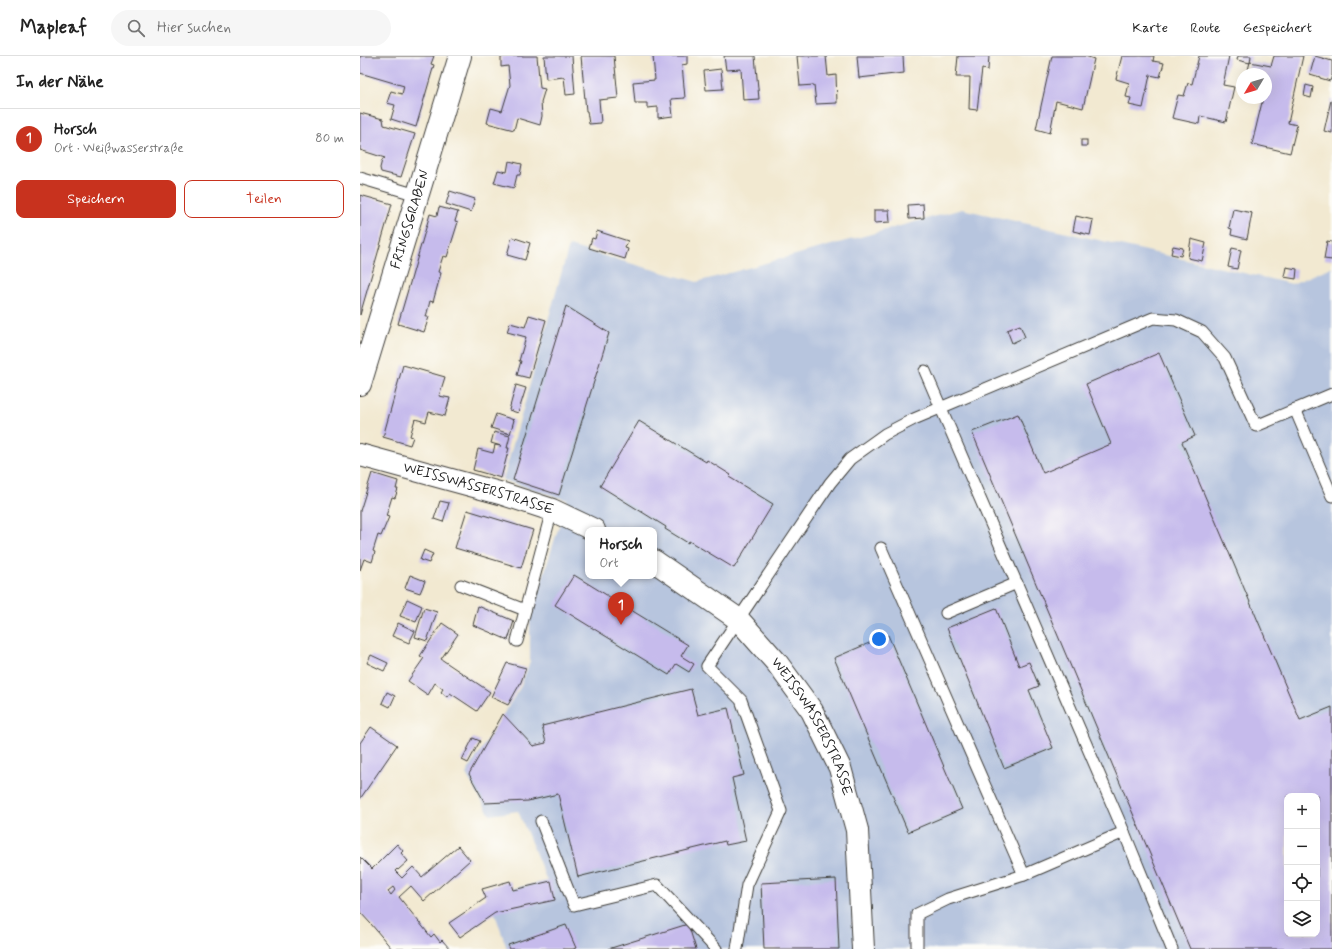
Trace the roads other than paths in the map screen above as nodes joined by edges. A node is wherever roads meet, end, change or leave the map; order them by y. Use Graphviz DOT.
graph roads {
  1 [pos="460,56"];
  2 [pos="360,178"];
  3 [pos="417,195"];
  4 [pos="925,371"];
  5 [pos="360,384"];
  6 [pos="1332,394"];
  7 [pos="940,407"];
  8 [pos="1295,409"];
  9 [pos="360,455"];
  10 [pos="1332,496"];
  11 [pos="552,510"];
  12 [pos="588,527"];
  13 [pos="881,548"];
  14 [pos="657,563"];
  15 [pos="1017,582"];
  16 [pos="461,585"];
  17 [pos="525,610"];
  18 [pos="946,613"];
  19 [pos="738,619"];
  20 [pos="517,641"];
  21 [pos="541,821"];
  22 [pos="1124,832"];
  23 [pos="1024,875"];
  24 [pos="716,949"];
  25 [pos="737,949"];
  26 [pos="863,949"];
  27 [pos="917,949"];
  28 [pos="1172,949"];
  1 -- 3 [label="street, FRINGSGRABEN"];
  2 -- 3 [label="lane"];
  3 -- 5 [label="street, FRINGSGRABEN"];
  4 -- 7 [label="lane"];
  6 -- 8 [label="lane"];
  7 -- 8 [label="lane"];
  7 -- 15 [label="lane"];
  7 -- 19 [label="lane"];
  8 -- 10 [label="lane"];
  9 -- 11 [label="street, WEISSWASSERSTRASSE"];
  11 -- 12 [label="street, WEISSWASSERSTRASSE"];
  11 -- 17 [label="lane"];
  13 -- 23 [label="lane"];
  14 -- 19 [label="street, WEISSWASSERSTRASSE"];
  15 -- 18 [label="lane"];
  15 -- 22 [label="lane"];
  16 -- 17 [label="lane"];
  17 -- 20 [label="lane"];
  19 -- 25 [label="lane"];
  19 -- 26 [label="street, WEISSWASSERSTRASSE"];
  21 -- 24 [label="lane"];
  22 -- 23 [label="lane"];
  22 -- 28 [label="lane"];
  23 -- 27 [label="lane"];
}
